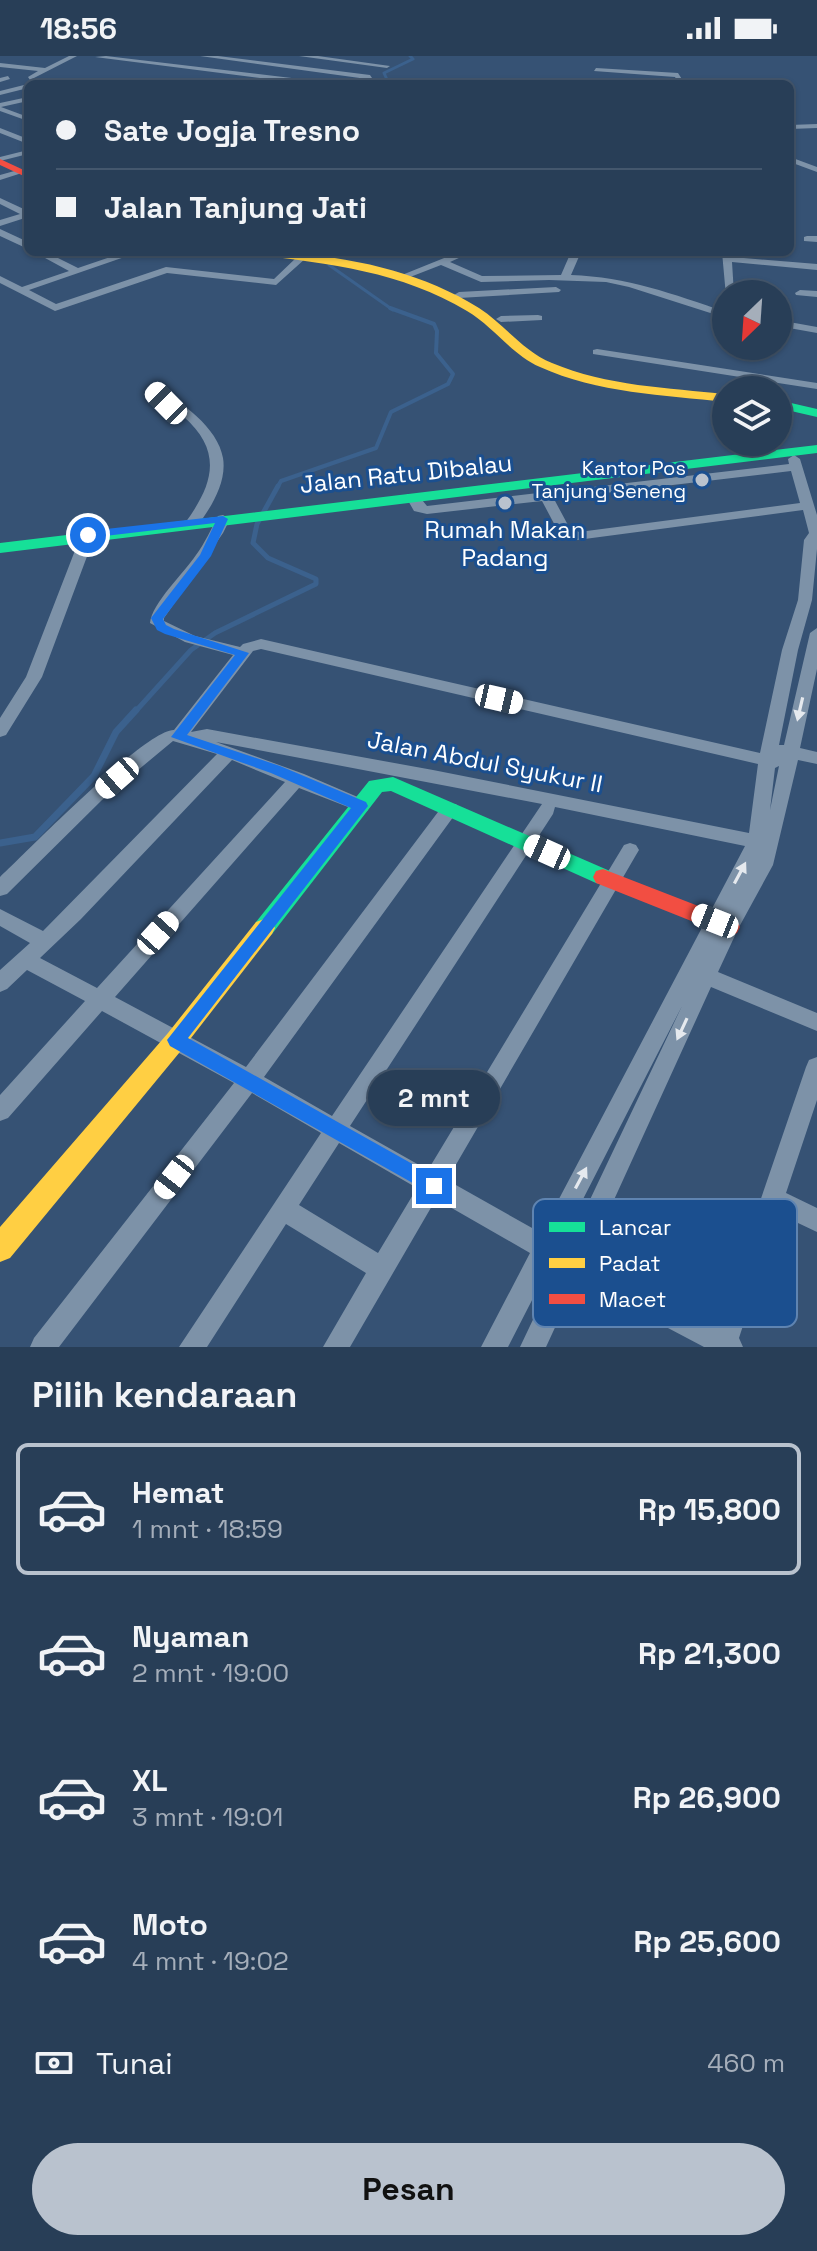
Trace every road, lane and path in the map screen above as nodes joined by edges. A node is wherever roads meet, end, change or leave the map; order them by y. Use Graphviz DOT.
graph roads {
  1 [pos="74,56"];
  2 [pos="97,56"];
  3 [pos="149,56"];
  4 [pos="203,56"];
  5 [pos="294,56"];
  6 [pos="302,56"];
  7 [pos="385,56"];
  8 [pos="336,58"];
  9 [pos="136,62"];
  10 [pos="371,64"];
  11 [pos="277,65"];
  12 [pos="387,66"];
  13 [pos="0,67"];
  14 [pos="46,70"];
  15 [pos="596,70"];
  16 [pos="253,77"];
  17 [pos="32,80"];
  18 [pos="247,80"];
  19 [pos="284,80"];
  20 [pos="371,80"];
  21 [pos="682,80"];
  22 [pos="24,84"];
  23 [pos="0,93"];
  24 [pos="24,100"];
  25 [pos="0,107"];
  26 [pos="24,112"];
  27 [pos="14,114"];
  28 [pos="24,118"];
  29 [pos="817,126"];
  30 [pos="794,127"];
  31 [pos="0,130"];
  32 [pos="24,140"];
  33 [pos="24,153"];
  34 [pos="0,161"];
  35 [pos="794,161"];
  36 [pos="817,170"];
  37 [pos="24,173"];
  38 [pos="24,174"];
  39 [pos="0,178"];
  40 [pos="0,201"];
  41 [pos="24,212"];
  42 [pos="24,215"];
  43 [pos="0,223"];
  44 [pos="0,232"];
  45 [pos="24,244"];
  46 [pos="47,256"];
  47 [pos="574,256"];
  48 [pos="727,256"];
  49 [pos="133,257"];
  50 [pos="311,257"];
  51 [pos="444,257"];
  52 [pos="817,267"];
  53 [pos="143,268"];
  54 [pos="77,271"];
  55 [pos="154,274"];
  56 [pos="406,276"];
  57 [pos="565,277"];
  58 [pos="0,279"];
  59 [pos="728,280"];
  60 [pos="21,290"];
  61 [pos="556,290"];
  62 [pos="800,293"];
  63 [pos="817,294"];
  64 [pos="459,295"];
  65 [pos="712,310"];
  66 [pos="538,318"];
  67 [pos="501,319"];
  68 [pos="792,326"];
  69 [pos="817,330"];
  70 [pos="597,352"];
  71 [pos="817,386"];
  72 [pos="155,392"];
  73 [pos="712,393"];
  74 [pos="712,394"];
  75 [pos="792,399"];
  76 [pos="817,403"];
  77 [pos="792,407"];
  78 [pos="817,413"];
  79 [pos="817,449"];
  80 [pos="794,459"];
  81 [pos="542,488"];
  82 [pos="806,506"];
  83 [pos="223,519"];
  84 [pos="192,523"];
  85 [pos="88,535"];
  86 [pos="815,538"];
  87 [pos="0,548"];
  88 [pos="811,602"];
  89 [pos="817,633"];
  90 [pos="243,653"];
  91 [pos="0,731"];
  92 [pos="184,737"];
  93 [pos="229,752"];
  94 [pos="779,756"];
  95 [pos="817,758"];
  96 [pos="433,776"];
  97 [pos="298,778"];
  98 [pos="409,791"];
  99 [pos="361,806"];
  100 [pos="450,809"];
  101 [pos="547,809"];
  102 [pos="525,842"];
  103 [pos="764,842"];
  104 [pos="630,850"];
  105 [pos="613,881"];
  106 [pos="0,889"];
  107 [pos="0,917"];
  108 [pos="722,924"];
  109 [pos="44,941"];
  110 [pos="25,959"];
  111 [pos="699,974"];
  112 [pos="0,983"];
  113 [pos="98,999"];
  114 [pos="817,1022"];
  115 [pos="176,1040"];
  116 [pos="817,1067"];
  117 [pos="249,1080"];
  118 [pos="0,1111"];
  119 [pos="810,1112"];
  120 [pos="337,1129"];
  121 [pos="434,1186"];
  122 [pos="772,1198"];
  123 [pos="572,1199"];
  124 [pos="600,1199"];
  125 [pos="283,1209"];
  126 [pos="797,1210"];
  127 [pos="817,1220"];
  128 [pos="533,1242"];
  129 [pos="0,1248"];
  130 [pos="382,1269"];
  131 [pos="533,1270"];
  132 [pos="542,1327"];
  133 [pos="693,1327"];
  134 [pos="727,1345"];
  135 [pos="43,1347"];
  136 [pos="192,1347"];
  137 [pos="336,1347"];
  138 [pos="494,1347"];
  139 [pos="533,1347"];
  1 -- 14 [label="street"];
  2 -- 9 [label="street"];
  3 -- 9 [label="street"];
  4 -- 11 [label="street"];
  5 -- 11 [label="street"];
  6 -- 8 [label="street"];
  7 -- 10 [label="street"];
  8 -- 10 [label="street"];
  9 -- 16 [label="street"];
  10 -- 12 [label="street"];
  11 -- 16 [label="street"];
  11 -- 20 [label="street"];
  13 -- 14 [label="street"];
  14 -- 17 [label="street"];
  15 -- 21 [label="street"];
  16 -- 18 [label="street"];
  16 -- 19 [label="street"];
  22 -- 23 [label="street"];
  24 -- 25 [label="street"];
  25 -- 27 [label="street"];
  26 -- 27 [label="street"];
  27 -- 28 [label="street"];
  29 -- 30 [label="street"];
  31 -- 32 [label="street"];
  33 -- 34 [label="street"];
  34 -- 37 [label="street"];
  35 -- 36 [label="street"];
  38 -- 39 [label="street"];
  40 -- 41 [label="street"];
  42 -- 43 [label="street"];
  44 -- 45 [label="street"];
  46 -- 54 [label="street"];
  47 -- 57 [label="street"];
  48 -- 52 [label="street"];
  48 -- 59 [label="street"];
  49 -- 54 [label="street"];
  50 -- 55 [label="street"];
  50 -- 56 [label="street"];
  51 -- 56 [label="street"];
  51 -- 57 [label="street"];
  53 -- 55 [label="street"];
  54 -- 60 [label="street"];
  55 -- 60 [label="street"];
  56 -- 64 [label="street"];
  56 -- 74 [label="street"];
  57 -- 65 [label="street"];
  58 -- 60 [label="street"];
  61 -- 64 [label="street"];
  62 -- 63 [label="street"];
  64 -- 67 [label="street"];
  66 -- 67 [label="street"];
  67 -- 73 [label="street"];
  68 -- 69 [label="street"];
  70 -- 71 [label="street"];
  72 -- 84 [label="street"];
  75 -- 76 [label="street"];
  77 -- 78 [label="street"];
  79 -- 80 [label="street, Jalan Ratu Dibalau"];
  80 -- 81 [label="street, Jalan Ratu Dibalau"];
  80 -- 82 [label="street"];
  81 -- 82 [label="street"];
  81 -- 83 [label="street, Jalan Ratu Dibalau"];
  82 -- 86 [label="street"];
  83 -- 84 [label="street, Jalan Ratu Dibalau"];
  83 -- 90 [label="street"];
  84 -- 85 [label="street, Jalan Ratu Dibalau"];
  85 -- 87 [label="street, Jalan Ratu Dibalau"];
  85 -- 91 [label="street"];
  86 -- 88 [label="street"];
  88 -- 94 [label="street"];
  89 -- 94 [label="street, one-way"];
  90 -- 92 [label="street"];
  90 -- 94 [label="street"];
  92 -- 93 [label="street"];
  92 -- 96 [label="street, Jalan Abdul Syukur II"];
  92 -- 106 [label="street"];
  93 -- 97 [label="street"];
  93 -- 109 [label="street"];
  94 -- 95 [label="street"];
  94 -- 103 [label="street"];
  96 -- 98 [label="street"];
  96 -- 103 [label="street, Jalan Abdul Syukur II"];
  97 -- 99 [label="street"];
  97 -- 113 [label="street"];
  98 -- 99 [label="street"];
  98 -- 100 [label="street"];
  99 -- 115 [label="street"];
  100 -- 102 [label="street"];
  100 -- 117 [label="street"];
  101 -- 102 [label="street"];
  102 -- 105 [label="street"];
  102 -- 120 [label="street"];
  103 -- 108 [label="street"];
  104 -- 105 [label="street"];
  105 -- 108 [label="street"];
  105 -- 121 [label="street"];
  107 -- 109 [label="street"];
  108 -- 111 [label="street"];
  109 -- 110 [label="street"];
  110 -- 112 [label="street"];
  110 -- 113 [label="street"];
  111 -- 114 [label="street"];
  123 -- 111 [label="street, one-way"];
  111 -- 124 [label="street, one-way"];
  113 -- 115 [label="street"];
  113 -- 118 [label="street"];
  115 -- 117 [label="street"];
  115 -- 129 [label="street"];
  116 -- 119 [label="street"];
  117 -- 120 [label="street"];
  117 -- 135 [label="street"];
  119 -- 122 [label="street"];
  120 -- 121 [label="street"];
  120 -- 125 [label="street"];
  121 -- 128 [label="street"];
  121 -- 130 [label="street"];
  125 -- 130 [label="street"];
  125 -- 136 [label="street"];
  126 -- 127 [label="street"];
  130 -- 137 [label="street"];
  131 -- 138 [label="street"];
  132 -- 139 [label="street"];
  133 -- 134 [label="street"];
}
